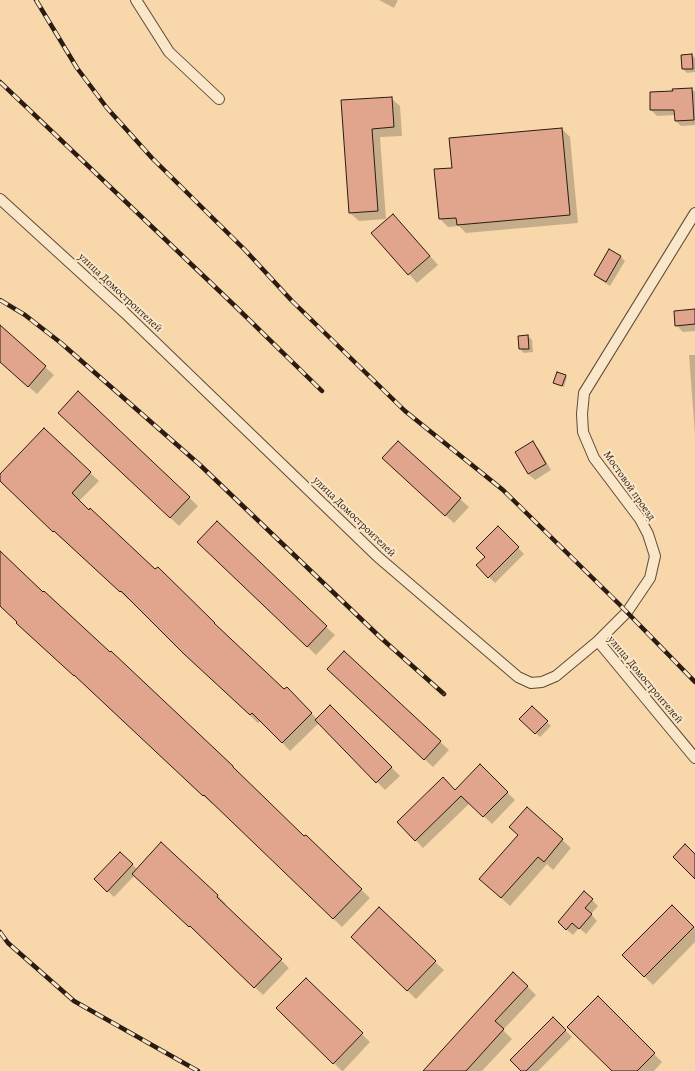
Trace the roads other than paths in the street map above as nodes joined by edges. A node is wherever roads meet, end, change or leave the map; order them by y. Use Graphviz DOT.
graph roads {
  1 [pos="136,0"];
  2 [pos="219,99"];
  3 [pos="0,198"];
  4 [pos="695,213"];
  5 [pos="598,641"];
  6 [pos="695,758"];
  1 -- 2 [label="street"];
  3 -- 5 [label="street, улица Домостроителей"];
  4 -- 5 [label="street, Мостовой проезд"];
  5 -- 6 [label="street, улица Домостроителей"];
}
